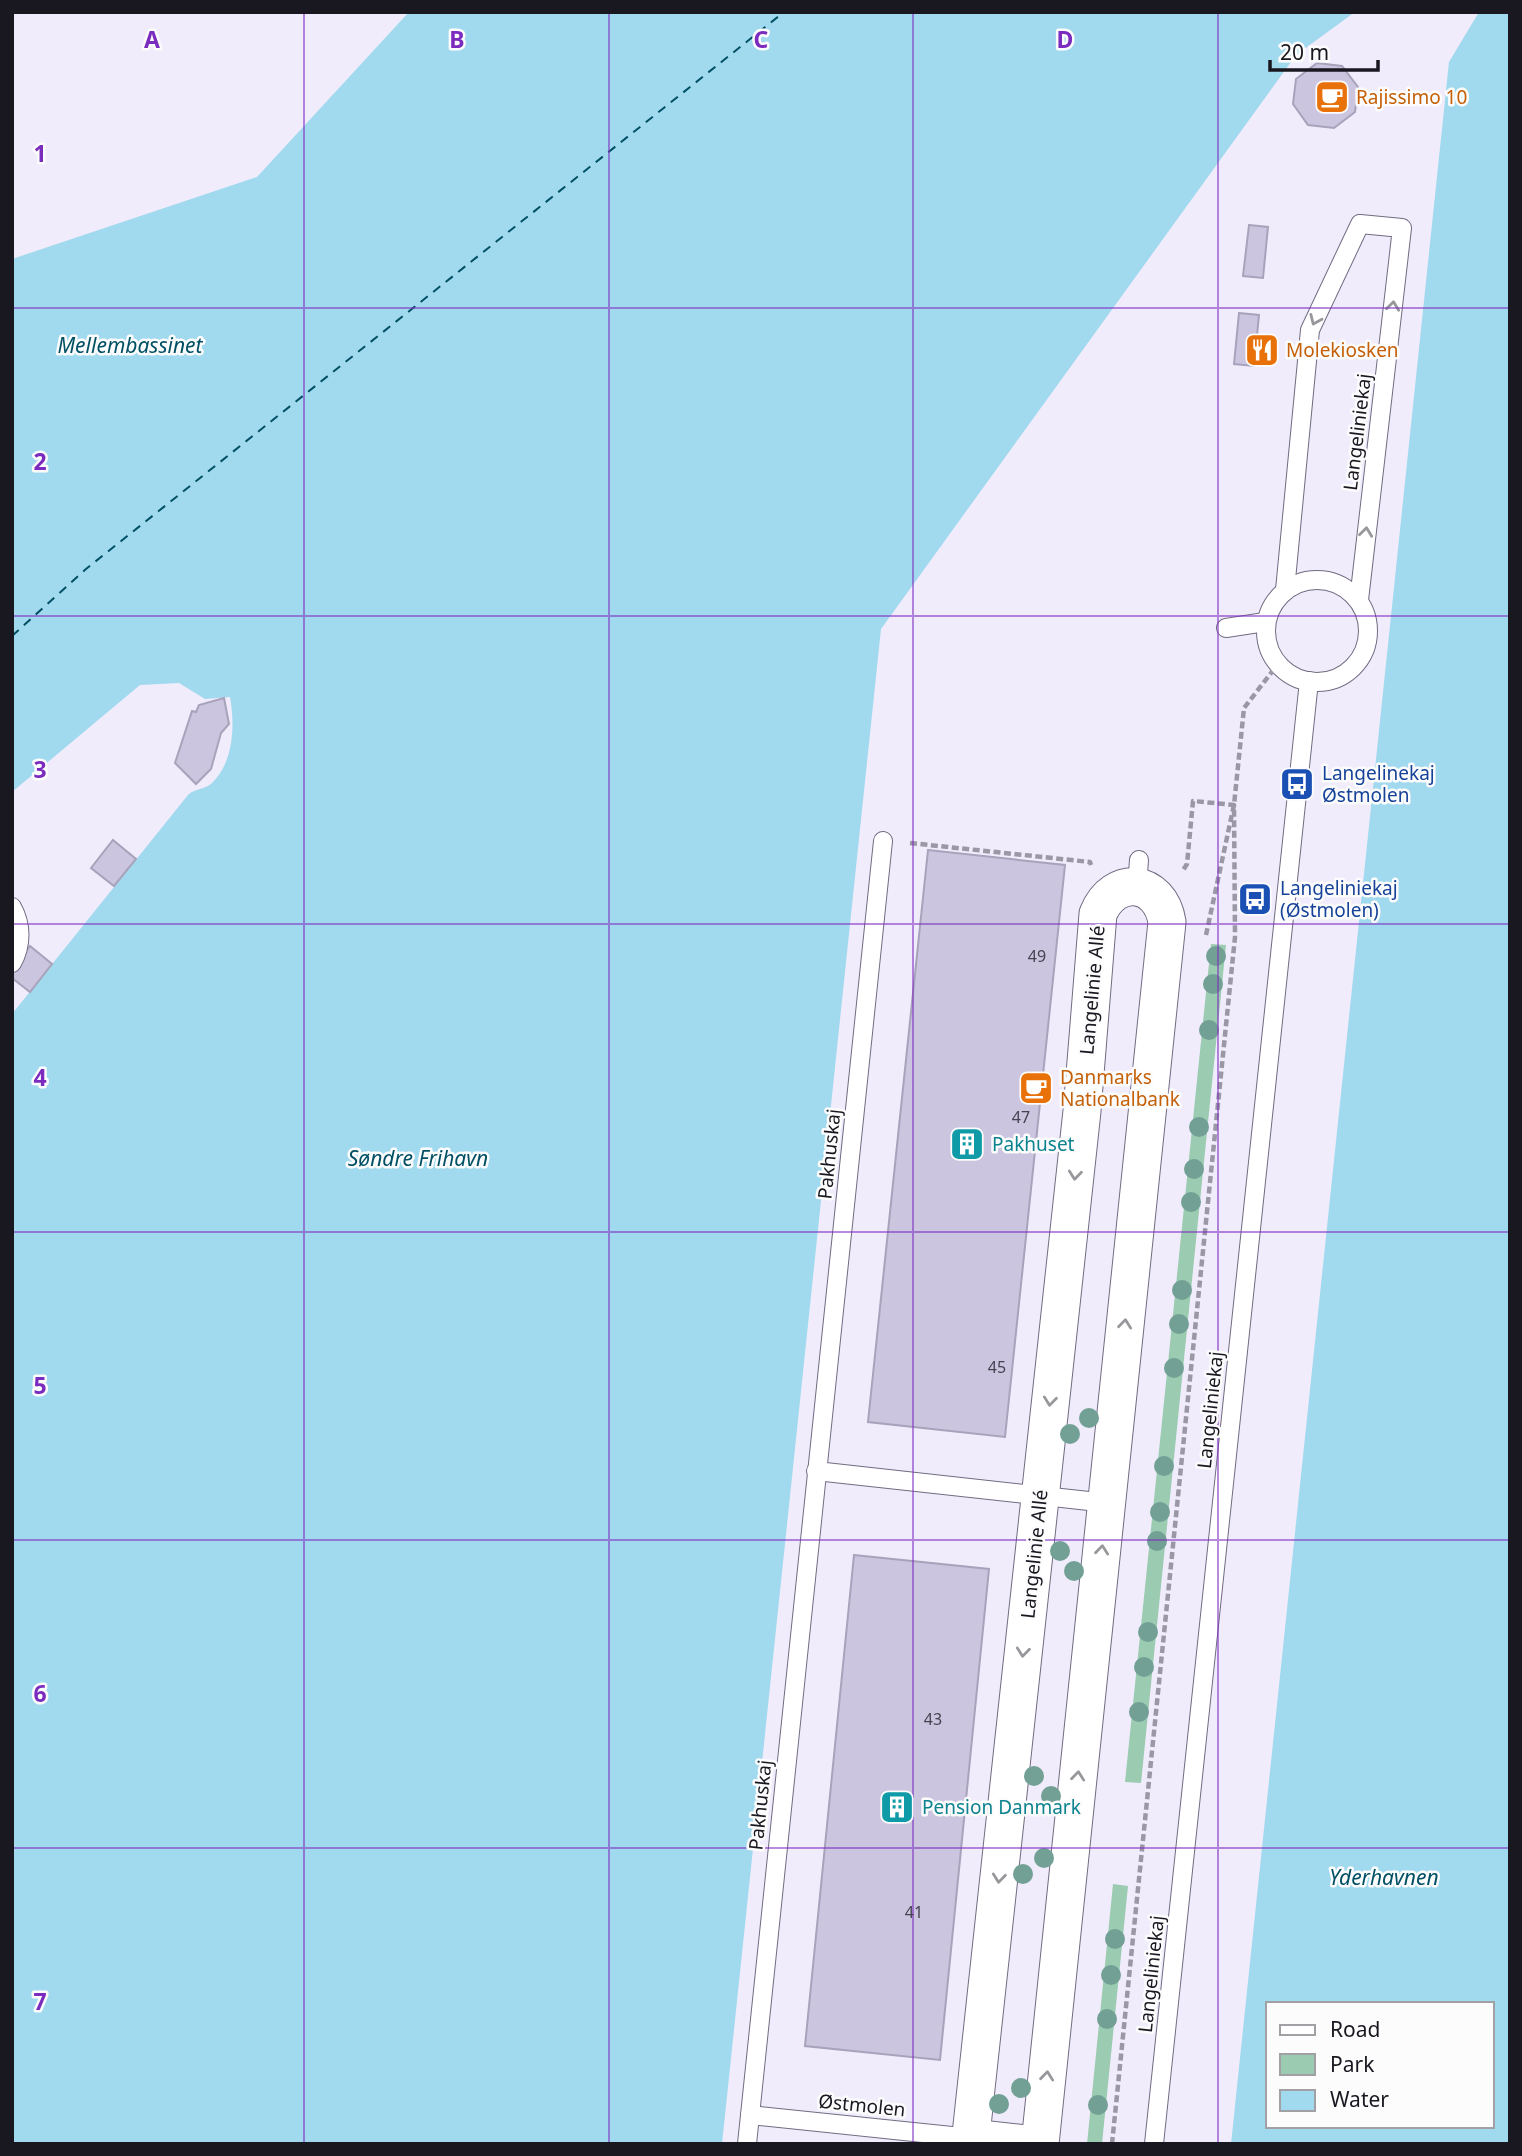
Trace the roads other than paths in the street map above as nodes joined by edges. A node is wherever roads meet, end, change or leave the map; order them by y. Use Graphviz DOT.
graph roads {
  1 [pos="1286,590"];
  2 [pos="1359,600"];
  3 [pos="1265,622"];
  4 [pos="1226,628"];
  5 [pos="1309,681"];
  6 [pos="883,841"];
  7 [pos="12,907"];
  8 [pos="12,963"];
  9 [pos="816,1471"];
  10 [pos="1040,1496"];
  11 [pos="1107,1503"];
  12 [pos="750,2115"];
  13 [pos="971,2141"];
  14 [pos="747,2144"];
  15 [pos="1026,2144"];
  16 [pos="1040,2144"];
  17 [pos="1154,2144"];
  1 -- 2 [label="lane"];
  2 -- 1 [label="lane, Langeliniekaj, one-way"];
  1 -- 3 [label="lane"];
  2 -- 5 [label="lane"];
  3 -- 4 [label="lane"];
  3 -- 5 [label="lane"];
  5 -- 17 [label="lane, Langeliniekaj"];
  6 -- 9 [label="lane, Pakhuskaj"];
  7 -- 8 [label="lane"];
  9 -- 10 [label="lane"];
  9 -- 12 [label="lane, Pakhuskaj"];
  10 -- 11 [label="lane"];
  11 -- 10 [label="street, Langelinie Allé, one-way"];
  10 -- 13 [label="street, Langelinie Allé, one-way"];
  16 -- 11 [label="street, one-way"];
  12 -- 13 [label="lane, Østmolen"];
  12 -- 14 [label="lane, Pakhuskaj"];
  13 -- 15 [label="street"];
}
